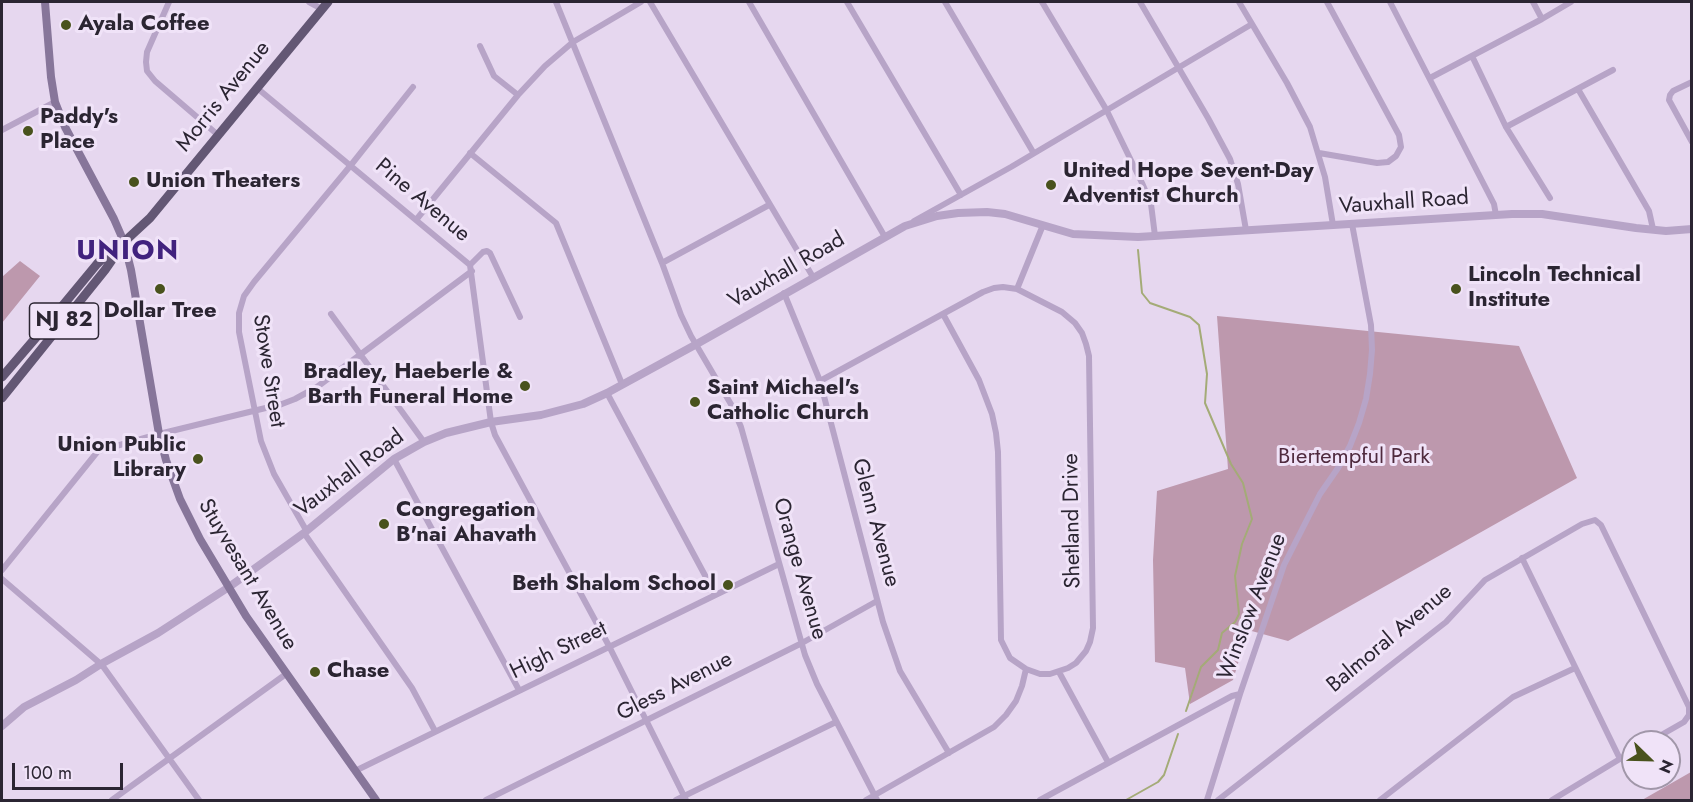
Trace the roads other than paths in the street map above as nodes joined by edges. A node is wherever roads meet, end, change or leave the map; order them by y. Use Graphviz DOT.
graph roads {
  1 [pos="45,2"];
  2 [pos="169,2"];
  3 [pos="309,2"];
  4 [pos="556,2"];
  5 [pos="641,2"];
  6 [pos="650,2"];
  7 [pos="749,2"];
  8 [pos="847,2"];
  9 [pos="945,2"];
  10 [pos="1042,2"];
  11 [pos="1140,2"];
  12 [pos="1239,2"];
  13 [pos="1327,2"];
  14 [pos="1390,2"];
  15 [pos="1533,2"];
  16 [pos="1571,2"];
  17 [pos="325,5"];
  18 [pos="1542,19"];
  19 [pos="1252,24"];
  20 [pos="573,42"];
  21 [pos="480,46"];
  22 [pos="1472,56"];
  23 [pos="1179,67"];
  24 [pos="1613,70"];
  25 [pos="1430,78"];
  26 [pos="1692,82"];
  27 [pos="413,87"];
  28 [pos="257,88"];
  29 [pos="1578,89"];
  30 [pos="518,95"];
  31 [pos="55,102"];
  32 [pos="1106,109"];
  33 [pos="1506,127"];
  34 [pos="2,130"];
  35 [pos="218,135"];
  36 [pos="1692,142"];
  37 [pos="470,153"];
  38 [pos="1033,153"];
  39 [pos="1319,153"];
  40 [pos="351,165"];
  41 [pos="961,195"];
  42 [pos="1550,198"];
  43 [pos="769,205"];
  44 [pos="1496,215"];
  45 [pos="416,220"];
  46 [pos="1352,224"];
  47 [pos="1043,225"];
  48 [pos="1333,225"];
  49 [pos="905,226"];
  50 [pos="1653,229"];
  51 [pos="1692,229"];
  52 [pos="1246,230"];
  53 [pos="1155,236"];
  54 [pos="885,237"];
  55 [pos="124,242"];
  56 [pos="662,263"];
  57 [pos="471,268"];
  58 [pos="813,277"];
  59 [pos="1017,289"];
  60 [pos="784,293"];
  61 [pos="331,314"];
  62 [pos="943,314"];
  63 [pos="520,317"];
  64 [pos="695,345"];
  65 [pos="361,354"];
  66 [pos="2,377"];
  67 [pos="820,381"];
  68 [pos="622,384"];
  69 [pos="607,393"];
  70 [pos="2,398"];
  71 [pos="254,411"];
  72 [pos="491,422"];
  73 [pos="159,434"];
  74 [pos="424,442"];
  75 [pos="393,459"];
  76 [pos="305,531"];
  77 [pos="1522,558"];
  78 [pos="779,564"];
  79 [pos="2,570"];
  80 [pos="2,579"];
  81 [pos="229,587"];
  82 [pos="716,594"];
  83 [pos="877,601"];
  84 [pos="802,643"];
  85 [pos="609,646"];
  86 [pos="101,664"];
  87 [pos="1575,668"];
  88 [pos="1026,669"];
  89 [pos="1059,672"];
  90 [pos="286,674"];
  91 [pos="519,690"];
  92 [pos="1240,694"];
  93 [pos="647,721"];
  94 [pos="836,722"];
  95 [pos="2,726"];
  96 [pos="1670,730"];
  97 [pos="435,731"];
  98 [pos="949,753"];
  99 [pos="1620,759"];
  100 [pos="169,760"];
  101 [pos="1108,762"];
  102 [pos="355,771"];
  103 [pos="876,798"];
  104 [pos="685,799"];
  105 [pos="112,801"];
  106 [pos="199,801"];
  107 [pos="376,801"];
  108 [pos="486,801"];
  109 [pos="676,801"];
  110 [pos="866,801"];
  111 [pos="1040,801"];
  112 [pos="1207,801"];
  113 [pos="1218,801"];
  114 [pos="1380,801"];
  115 [pos="1552,801"];
  1 -- 31 [label="main road, Stuyvesant Avenue"];
  2 -- 35 [label="street"];
  3 -- 17 [label="street"];
  4 -- 20 [label="street, Orange Avenue"];
  5 -- 20 [label="street"];
  6 -- 43 [label="street"];
  7 -- 54 [label="street"];
  8 -- 41 [label="street"];
  9 -- 38 [label="street"];
  10 -- 32 [label="street"];
  11 -- 23 [label="street"];
  12 -- 19 [label="street"];
  13 -- 39 [label="street"];
  14 -- 25 [label="street"];
  15 -- 18 [label="street"];
  16 -- 18 [label="street"];
  17 -- 28 [label="main road, Morris Avenue / NJ 82"];
  18 -- 22 [label="street"];
  19 -- 23 [label="street"];
  19 -- 39 [label="street"];
  20 -- 30 [label="street"];
  20 -- 56 [label="street, Orange Avenue"];
  21 -- 30 [label="street"];
  22 -- 25 [label="street"];
  22 -- 33 [label="street"];
  23 -- 32 [label="street"];
  23 -- 52 [label="street"];
  24 -- 29 [label="street"];
  25 -- 44 [label="street"];
  26 -- 36 [label="street"];
  27 -- 40 [label="street, Stowe Street"];
  28 -- 35 [label="main road, Morris Avenue / NJ 82"];
  28 -- 40 [label="street, Pine Avenue"];
  29 -- 33 [label="street"];
  29 -- 50 [label="street"];
  30 -- 37 [label="street"];
  31 -- 34 [label="street"];
  31 -- 55 [label="main road, Stuyvesant Avenue"];
  32 -- 38 [label="street"];
  32 -- 53 [label="street"];
  33 -- 42 [label="street"];
  35 -- 55 [label="main road, Morris Avenue / NJ 82"];
  37 -- 45 [label="street"];
  37 -- 68 [label="street"];
  38 -- 41 [label="street"];
  39 -- 48 [label="street"];
  40 -- 45 [label="street, Pine Avenue"];
  40 -- 71 [label="street, Stowe Street"];
  41 -- 49 [label="street"];
  43 -- 56 [label="street"];
  43 -- 58 [label="street"];
  44 -- 46 [label="street, Vauxhall Road"];
  44 -- 50 [label="street, Vauxhall Road"];
  45 -- 57 [label="street, Pine Avenue"];
  46 -- 48 [label="street, Vauxhall Road"];
  46 -- 92 [label="street, Winslow Avenue"];
  47 -- 49 [label="street, Vauxhall Road"];
  47 -- 53 [label="street, Vauxhall Road"];
  47 -- 59 [label="street"];
  48 -- 52 [label="street, Vauxhall Road"];
  49 -- 54 [label="street, Vauxhall Road"];
  50 -- 51 [label="street, Vauxhall Road"];
  52 -- 53 [label="street, Vauxhall Road"];
  54 -- 58 [label="street, Vauxhall Road"];
  55 -- 66 [label="main road, Morris Avenue / NJ 82"];
  55 -- 70 [label="main road, Morris Avenue / NJ 82"];
  55 -- 73 [label="main road, Stuyvesant Avenue"];
  56 -- 64 [label="street, Orange Avenue"];
  57 -- 63 [label="street"];
  57 -- 65 [label="street"];
  57 -- 72 [label="street, Pine Avenue"];
  58 -- 60 [label="street, Vauxhall Road"];
  59 -- 62 [label="street"];
  59 -- 89 [label="street, Shetland Drive"];
  60 -- 64 [label="street, Vauxhall Road"];
  60 -- 67 [label="street, Glenn Avenue"];
  61 -- 65 [label="street"];
  62 -- 67 [label="street"];
  62 -- 88 [label="street"];
  64 -- 68 [label="street, Vauxhall Road"];
  64 -- 78 [label="street, Orange Avenue"];
  65 -- 71 [label="street"];
  65 -- 74 [label="street"];
  67 -- 83 [label="street, Glenn Avenue"];
  68 -- 69 [label="street, Vauxhall Road"];
  69 -- 72 [label="street, Vauxhall Road"];
  69 -- 82 [label="street"];
  71 -- 73 [label="street"];
  71 -- 76 [label="street, Stowe Street"];
  72 -- 74 [label="street, Vauxhall Road"];
  72 -- 85 [label="street, Pine Avenue"];
  73 -- 79 [label="street"];
  73 -- 81 [label="main road, Stuyvesant Avenue"];
  74 -- 75 [label="street, Vauxhall Road"];
  75 -- 76 [label="street, Vauxhall Road"];
  75 -- 91 [label="street"];
  76 -- 81 [label="street, Vauxhall Road"];
  76 -- 97 [label="street, Stowe Street"];
  77 -- 87 [label="street"];
  77 -- 96 [label="street, Balmoral Avenue"];
  77 -- 113 [label="street, Balmoral Avenue"];
  78 -- 82 [label="street, High Street"];
  78 -- 84 [label="street, Orange Avenue"];
  80 -- 86 [label="street"];
  81 -- 86 [label="street, Vauxhall Road"];
  81 -- 90 [label="main road, Stuyvesant Avenue"];
  82 -- 85 [label="street, High Street"];
  83 -- 84 [label="street, Gless Avenue"];
  83 -- 98 [label="street, Glenn Avenue"];
  84 -- 93 [label="street, Gless Avenue"];
  84 -- 94 [label="street, Orange Avenue"];
  85 -- 91 [label="street, High Street"];
  85 -- 93 [label="street, Pine Avenue"];
  86 -- 95 [label="street, Vauxhall Road"];
  86 -- 100 [label="street"];
  87 -- 99 [label="street"];
  87 -- 114 [label="street"];
  88 -- 89 [label="street"];
  88 -- 98 [label="street"];
  89 -- 101 [label="street"];
  90 -- 100 [label="street"];
  90 -- 102 [label="main road, Stuyvesant Avenue"];
  91 -- 97 [label="street, High Street"];
  92 -- 101 [label="street"];
  92 -- 112 [label="street, Winslow Avenue"];
  93 -- 104 [label="street, Pine Avenue"];
  93 -- 108 [label="street, Gless Avenue"];
  94 -- 103 [label="street, Orange Avenue"];
  94 -- 104 [label="street"];
  97 -- 102 [label="street, High Street"];
  98 -- 103 [label="street"];
  99 -- 115 [label="street"];
  100 -- 105 [label="street"];
  100 -- 106 [label="street"];
  101 -- 111 [label="street"];
  102 -- 107 [label="main road, Stuyvesant Avenue"];
  103 -- 110 [label="street"];
  104 -- 109 [label="street"];
}
